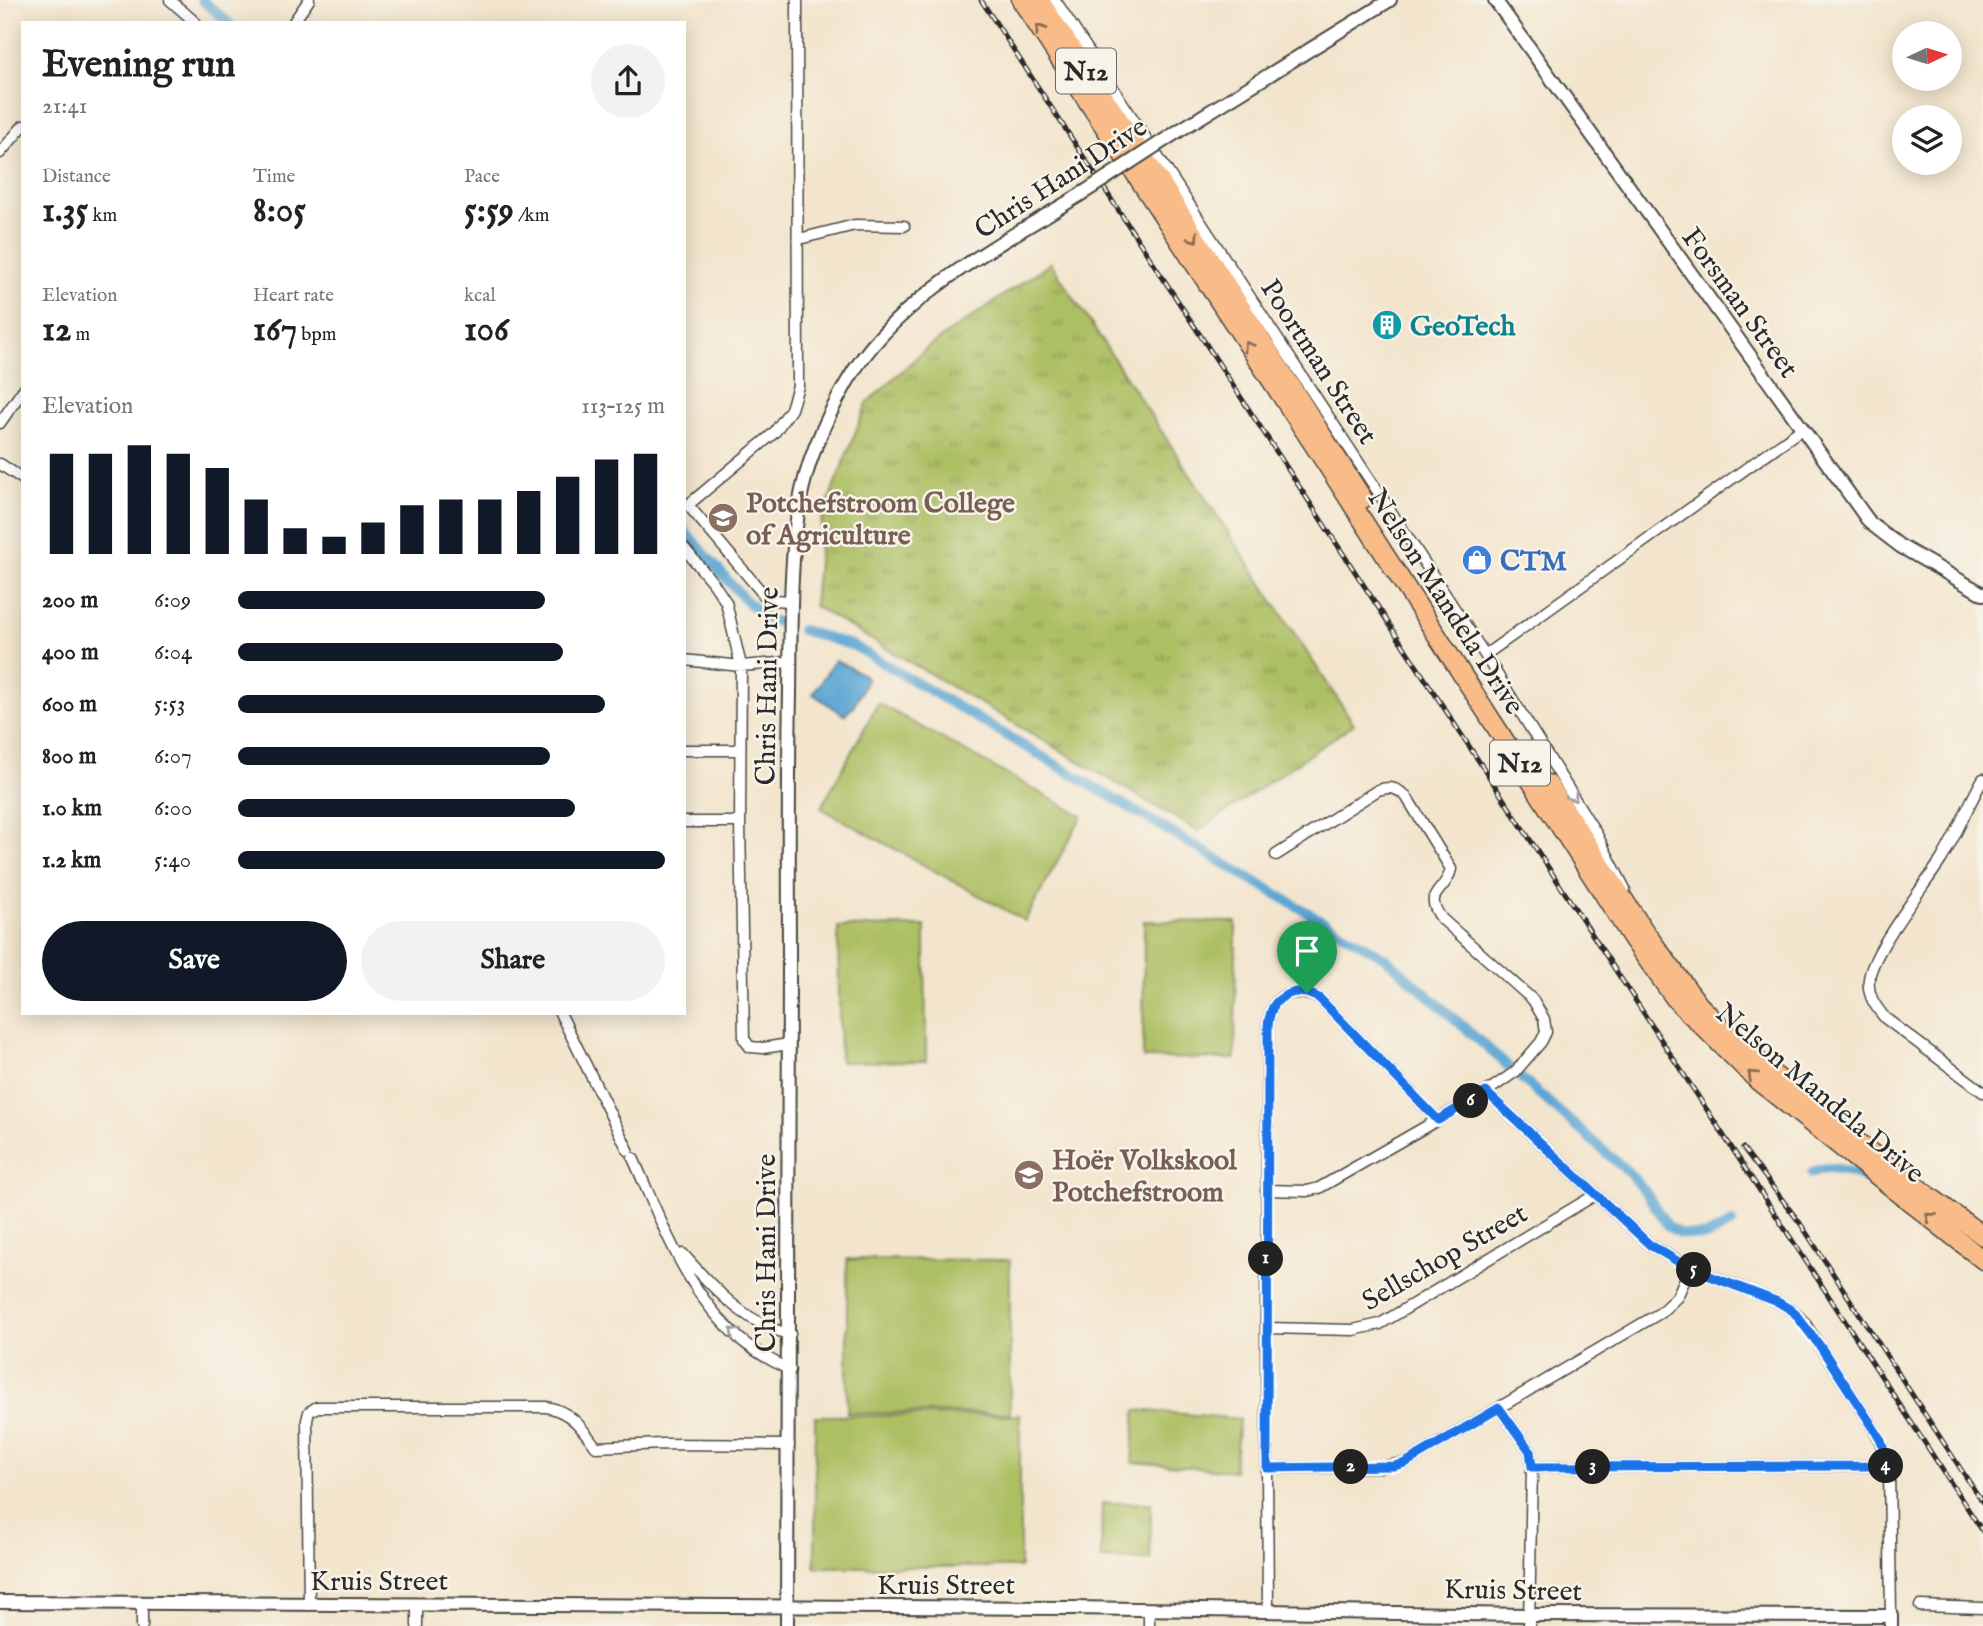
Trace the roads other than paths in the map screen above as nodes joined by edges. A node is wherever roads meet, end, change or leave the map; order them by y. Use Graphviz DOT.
graph roads {
  1 [pos="170,0"];
  2 [pos="309,0"];
  3 [pos="797,0"];
  4 [pos="1021,0"];
  5 [pos="1039,0"];
  6 [pos="1055,0"];
  7 [pos="1390,0"];
  8 [pos="1495,0"];
  9 [pos="194,21"];
  10 [pos="294,21"];
  11 [pos="21,127"];
  12 [pos="0,153"];
  13 [pos="904,226"];
  14 [pos="799,239"];
  15 [pos="21,393"];
  16 [pos="0,423"];
  17 [pos="1802,428"];
  18 [pos="0,464"];
  19 [pos="21,478"];
  20 [pos="686,506"];
  21 [pos="686,550"];
  22 [pos="1983,594"];
  23 [pos="791,601"];
  24 [pos="1485,655"];
  25 [pos="686,660"];
  26 [pos="790,662"];
  27 [pos="740,666"];
  28 [pos="686,750"];
  29 [pos="740,750"];
  30 [pos="1983,779"];
  31 [pos="686,822"];
  32 [pos="740,822"];
  33 [pos="1276,855"];
  34 [pos="1645,932"];
  35 [pos="562,1015"];
  36 [pos="789,1044"];
  37 [pos="1486,1092"];
  38 [pos="1983,1092"];
  39 [pos="1438,1120"];
  40 [pos="1266,1191"];
  41 [pos="1595,1195"];
  42 [pos="1983,1236"];
  43 [pos="671,1241"];
  44 [pos="1983,1260"];
  45 [pos="1689,1268"];
  46 [pos="1266,1328"];
  47 [pos="790,1334"];
  48 [pos="790,1370"];
  49 [pos="1499,1408"];
  50 [pos="789,1445"];
  51 [pos="1889,1466"];
  52 [pos="1532,1467"];
  53 [pos="1267,1468"];
  54 [pos="0,1602"];
  55 [pos="142,1603"];
  56 [pos="309,1605"];
  57 [pos="417,1605"];
  58 [pos="1920,1606"];
  59 [pos="787,1607"];
  60 [pos="1983,1608"];
  61 [pos="1149,1609"];
  62 [pos="1268,1610"];
  63 [pos="1529,1620"];
  64 [pos="1891,1621"];
  65 [pos="142,1626"];
  66 [pos="417,1626"];
  67 [pos="787,1626"];
  68 [pos="1149,1626"];
  1 -- 9 [label="street"];
  2 -- 10 [label="street"];
  3 -- 14 [label="street"];
  44 -- 4 [label="highway, Nelson Mandela Drive / N12, one-way"];
  5 -- 34 [label="highway, Nelson Mandela Drive / N12, one-way"];
  6 -- 24 [label="street, Poortman Street"];
  7 -- 23 [label="street, Chris Hani Drive, bridge"];
  8 -- 17 [label="street, Forsman Street"];
  11 -- 12 [label="street"];
  13 -- 14 [label="street"];
  14 -- 20 [label="street"];
  15 -- 16 [label="street"];
  17 -- 22 [label="street, Forsman Street"];
  17 -- 24 [label="street"];
  18 -- 19 [label="street"];
  20 -- 23 [label="street"];
  21 -- 27 [label="street"];
  23 -- 26 [label="street, Chris Hani Drive"];
  24 -- 34 [label="street, Poortman Street, one-way"];
  25 -- 27 [label="street"];
  26 -- 27 [label="street"];
  26 -- 36 [label="street, Chris Hani Drive"];
  27 -- 29 [label="street"];
  28 -- 29 [label="street"];
  29 -- 32 [label="street"];
  30 -- 38 [label="street"];
  31 -- 32 [label="street"];
  32 -- 36 [label="street"];
  33 -- 37 [label="street"];
  34 -- 42 [label="highway, Nelson Mandela Drive / N12"];
  35 -- 43 [label="street"];
  36 -- 47 [label="street, Chris Hani Drive"];
  37 -- 39 [label="street"];
  37 -- 41 [label="street"];
  39 -- 40 [label="street"];
  39 -- 40 [label="street"];
  40 -- 46 [label="street"];
  41 -- 45 [label="street"];
  41 -- 46 [label="street, Sellschop Street"];
  43 -- 47 [label="street"];
  48 -- 43 [label="street, one-way"];
  45 -- 49 [label="street"];
  45 -- 51 [label="street"];
  46 -- 53 [label="street"];
  47 -- 48 [label="street, Chris Hani Drive"];
  48 -- 50 [label="street, Chris Hani Drive"];
  49 -- 52 [label="street"];
  49 -- 53 [label="street"];
  50 -- 56 [label="street"];
  50 -- 59 [label="street, Chris Hani Drive"];
  51 -- 52 [label="street"];
  51 -- 64 [label="street"];
  52 -- 63 [label="street"];
  53 -- 62 [label="street"];
  54 -- 55 [label="street, Kruis Street"];
  55 -- 56 [label="street, Kruis Street"];
  55 -- 65 [label="street"];
  56 -- 57 [label="street, Kruis Street"];
  57 -- 59 [label="street, Kruis Street"];
  57 -- 66 [label="street"];
  58 -- 60 [label="street"];
  59 -- 61 [label="street, Kruis Street"];
  59 -- 67 [label="street, Chris Hani Drive"];
  61 -- 62 [label="street, Kruis Street"];
  61 -- 68 [label="street"];
  62 -- 63 [label="street, Kruis Street"];
  63 -- 64 [label="street, Kruis Street"];
}
